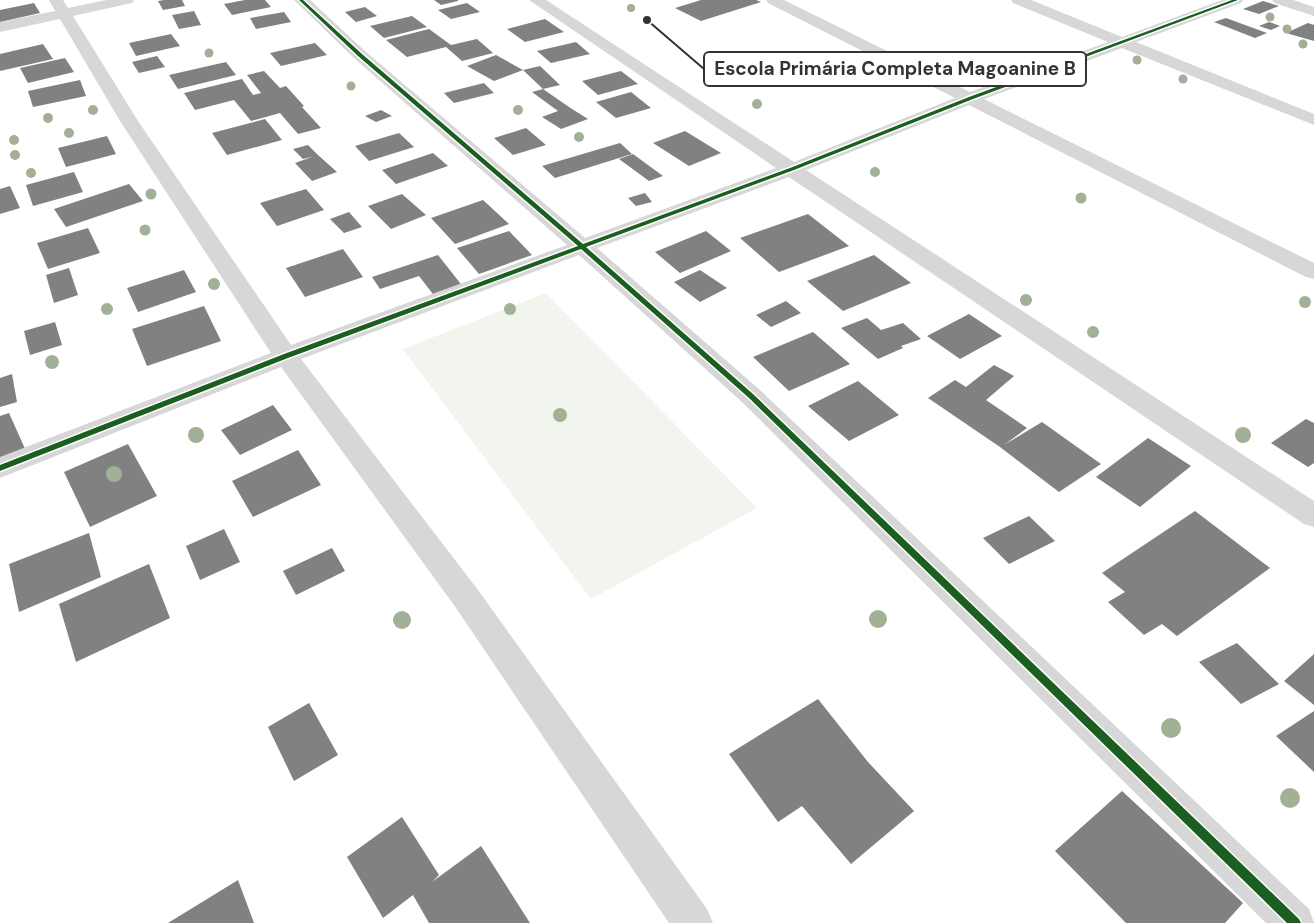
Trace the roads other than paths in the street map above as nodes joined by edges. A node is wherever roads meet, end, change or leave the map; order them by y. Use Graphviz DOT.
graph roads {
  1 [pos="126,0"];
  2 [pos="301,0"];
  3 [pos="536,0"];
  4 [pos="773,0"];
  5 [pos="1018,0"];
  6 [pos="1236,0"];
  7 [pos="1279,0"];
  8 [pos="60,7"];
  9 [pos="1314,12"];
  10 [pos="0,26"];
  11 [pos="1122,42"];
  12 [pos="971,98"];
  13 [pos="1314,120"];
  14 [pos="792,169"];
  15 [pos="582,246"];
  16 [pos="1314,272"];
  17 [pos="286,356"];
  18 [pos="0,468"];
  19 [pos="1314,516"];
  20 [pos="693,923"];
  21 [pos="1295,923"];
  1 -- 8 [label="street"];
  2 -- 15 [label="street"];
  3 -- 14 [label="street"];
  4 -- 12 [label="street"];
  5 -- 11 [label="street"];
  6 -- 11 [label="street"];
  7 -- 9 [label="street"];
  8 -- 10 [label="street"];
  8 -- 17 [label="street"];
  11 -- 12 [label="street"];
  11 -- 13 [label="street"];
  12 -- 14 [label="street"];
  12 -- 16 [label="street"];
  14 -- 15 [label="street"];
  14 -- 19 [label="street"];
  15 -- 17 [label="street"];
  15 -- 21 [label="street"];
  17 -- 18 [label="street"];
  17 -- 20 [label="street"];
}
